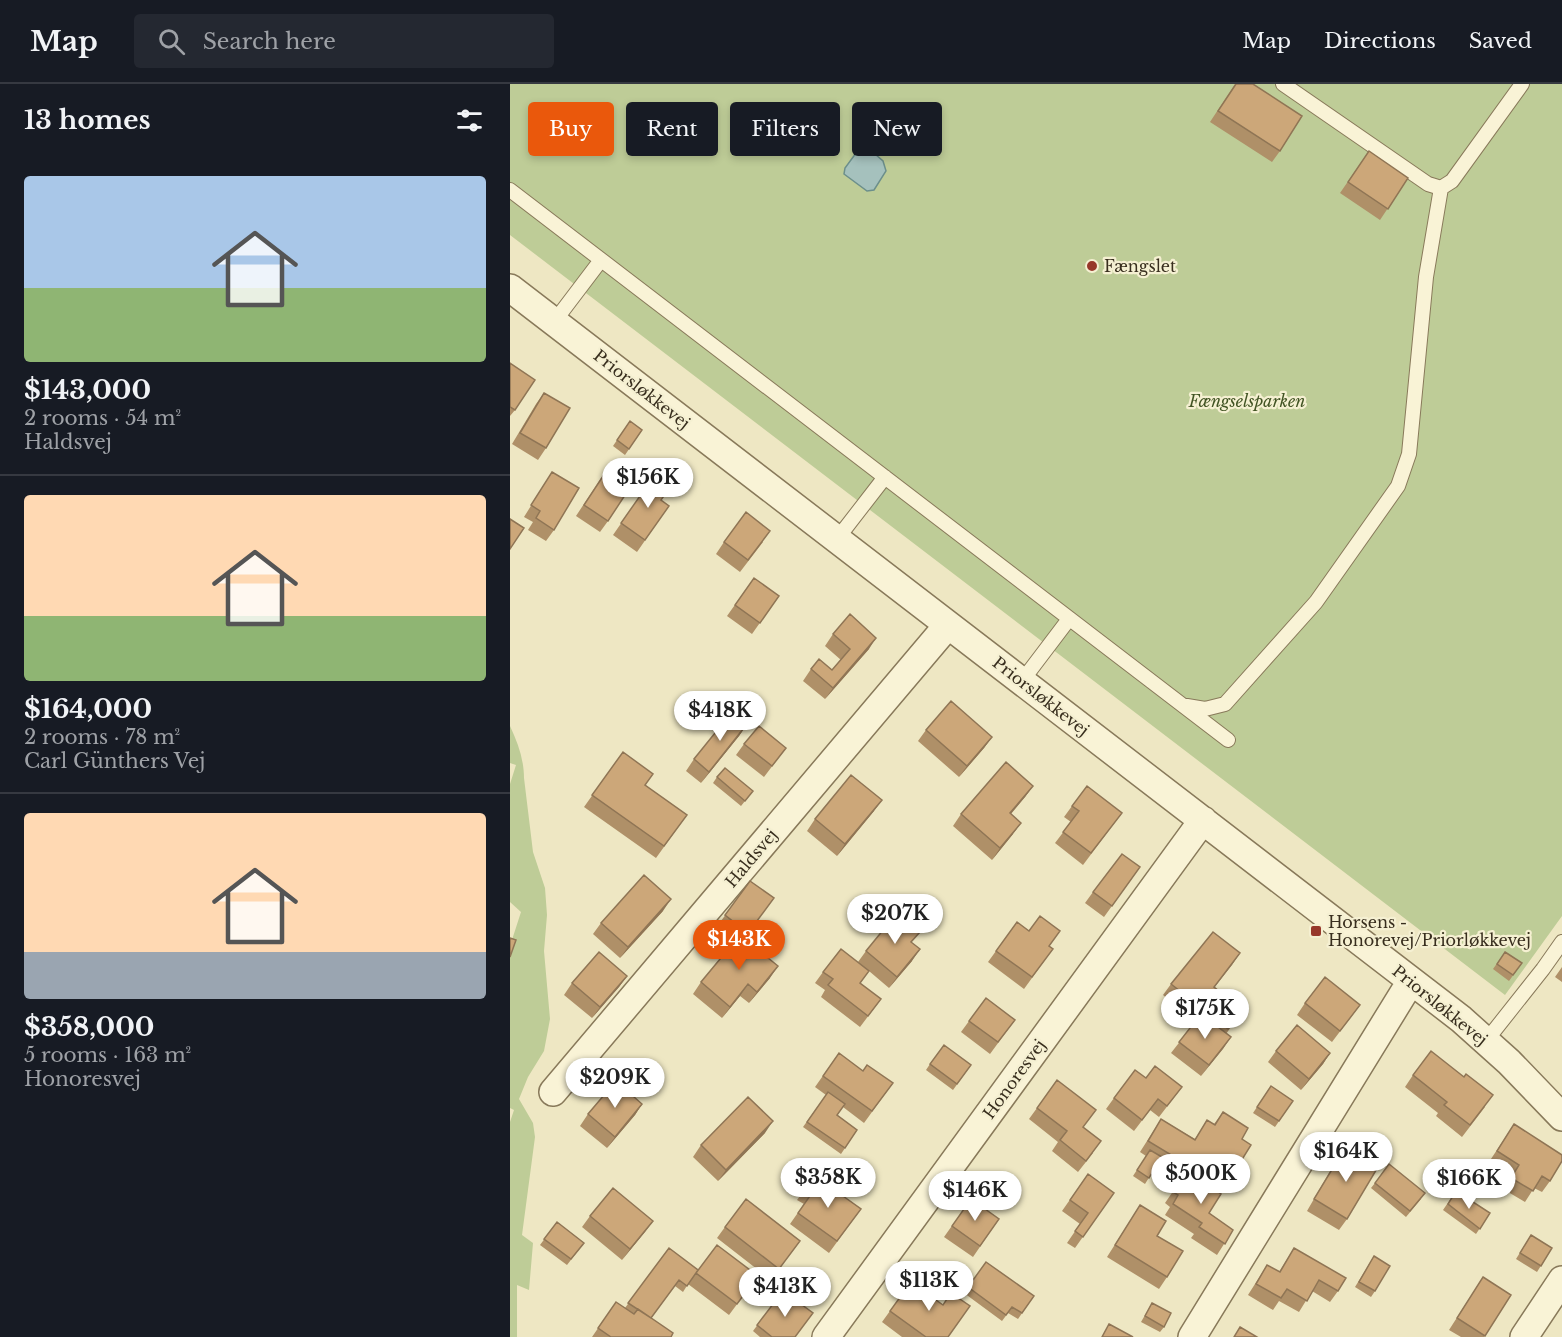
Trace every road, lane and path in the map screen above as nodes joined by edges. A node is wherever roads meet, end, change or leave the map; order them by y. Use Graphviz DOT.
graph roads {
  1 [pos="1283,84"];
  2 [pos="1522,84"];
  3 [pos="1441,188"];
  4 [pos="510,190"];
  5 [pos="601,260"];
  6 [pos="510,288"];
  7 [pos="554,322"];
  8 [pos="885,477"];
  9 [pos="837,539"];
  10 [pos="1070,619"];
  11 [pos="948,624"];
  12 [pos="1022,681"];
  13 [pos="1183,705"];
  14 [pos="1228,740"];
  15 [pos="1203,820"];
  16 [pos="1562,942"];
  17 [pos="1412,981"];
  18 [pos="1486,1041"];
  19 [pos="553,1092"];
  20 [pos="1562,1117"];
  21 [pos="1562,1280"];
  22 [pos="826,1337"];
  23 [pos="1192,1337"];
  24 [pos="1524,1337"];
  1 -- 3 [label="lane"];
  2 -- 3 [label="lane"];
  3 -- 13 [label="lane"];
  4 -- 5 [label="lane"];
  5 -- 7 [label="lane"];
  5 -- 8 [label="lane"];
  6 -- 7 [label="street, Priorsløkkevej"];
  7 -- 9 [label="street, Priorsløkkevej"];
  8 -- 9 [label="lane"];
  8 -- 10 [label="lane"];
  9 -- 11 [label="street, Priorsløkkevej"];
  10 -- 12 [label="lane"];
  10 -- 13 [label="lane"];
  11 -- 12 [label="street, Priorsløkkevej"];
  11 -- 19 [label="street, Haldsvej"];
  12 -- 15 [label="street, Priorsløkkevej"];
  13 -- 14 [label="lane"];
  15 -- 17 [label="street, Priorsløkkevej"];
  15 -- 22 [label="street, Honoresvej"];
  16 -- 18 [label="lane"];
  17 -- 18 [label="street, Priorsløkkevej"];
  17 -- 23 [label="street"];
  18 -- 20 [label="street, Priorsløkkevej"];
  21 -- 24 [label="street"];
}
